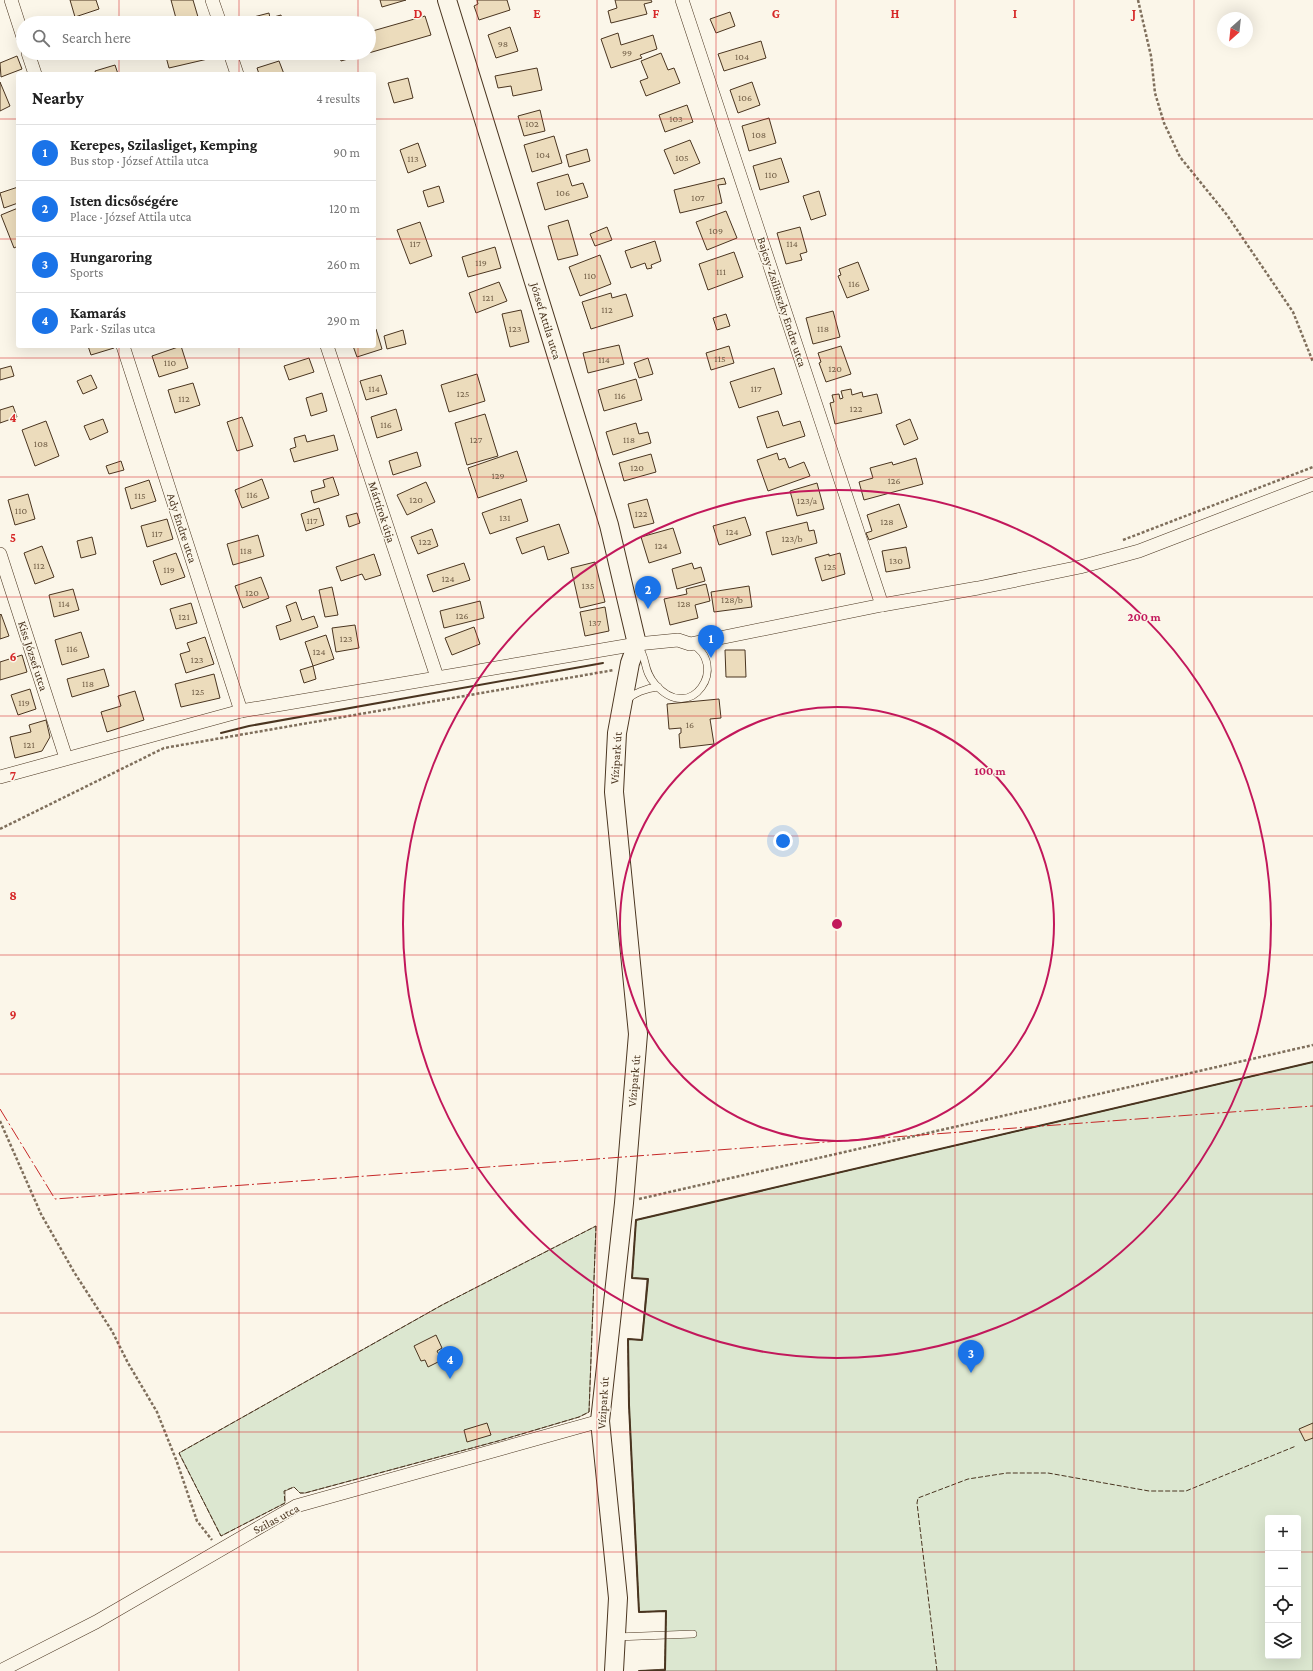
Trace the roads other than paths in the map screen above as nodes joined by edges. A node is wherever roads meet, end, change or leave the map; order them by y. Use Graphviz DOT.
graph roads {
  1 [pos="11,0"];
  2 [pos="212,0"];
  3 [pos="447,0"];
  4 [pos="682,0"];
  5 [pos="16,16"];
  6 [pos="218,16"];
  7 [pos="30,60"];
  8 [pos="232,60"];
  9 [pos="34,72"];
  10 [pos="236,72"];
  11 [pos="124,348"];
  12 [pos="328,348"];
  13 [pos="1313,484"];
  14 [pos="0,554"];
  15 [pos="882,604"];
  16 [pos="637,644"];
  17 [pos="690,644"];
  18 [pos="436,677"];
  19 [pos="658,688"];
  20 [pos="623,704"];
  21 [pos="241,711"];
  22 [pos="66,758"];
  23 [pos="0,777"];
  24 [pos="600,1421"];
  25 [pos="693,1634"];
  26 [pos="616,1637"];
  27 [pos="0,1671"];
  28 [pos="614,1671"];
  1 -- 5 [label="street"];
  2 -- 6 [label="street"];
  3 -- 16 [label="street, József Attila utca"];
  4 -- 15 [label="street, Bajcsy-Zsilinszky Endre utca"];
  7 -- 9 [label="street"];
  8 -- 10 [label="street"];
  11 -- 21 [label="street, Ady Endre utca"];
  12 -- 18 [label="street, Mártírok útja"];
  13 -- 15 [label="street"];
  14 -- 22 [label="street, Kiss József utca"];
  15 -- 17 [label="street"];
  16 -- 17 [label="street"];
  16 -- 18 [label="street"];
  16 -- 19 [label="lane"];
  16 -- 20 [label="street, Vízipark út"];
  17 -- 19 [label="lane"];
  18 -- 21 [label="street"];
  19 -- 20 [label="lane"];
  20 -- 24 [label="street, Vízipark út"];
  21 -- 22 [label="street"];
  22 -- 23 [label="street"];
  24 -- 26 [label="street, Vízipark út"];
  24 -- 27 [label="street, Szilas utca"];
  25 -- 26 [label="lane"];
  26 -- 28 [label="street, Vízipark út"];
}
